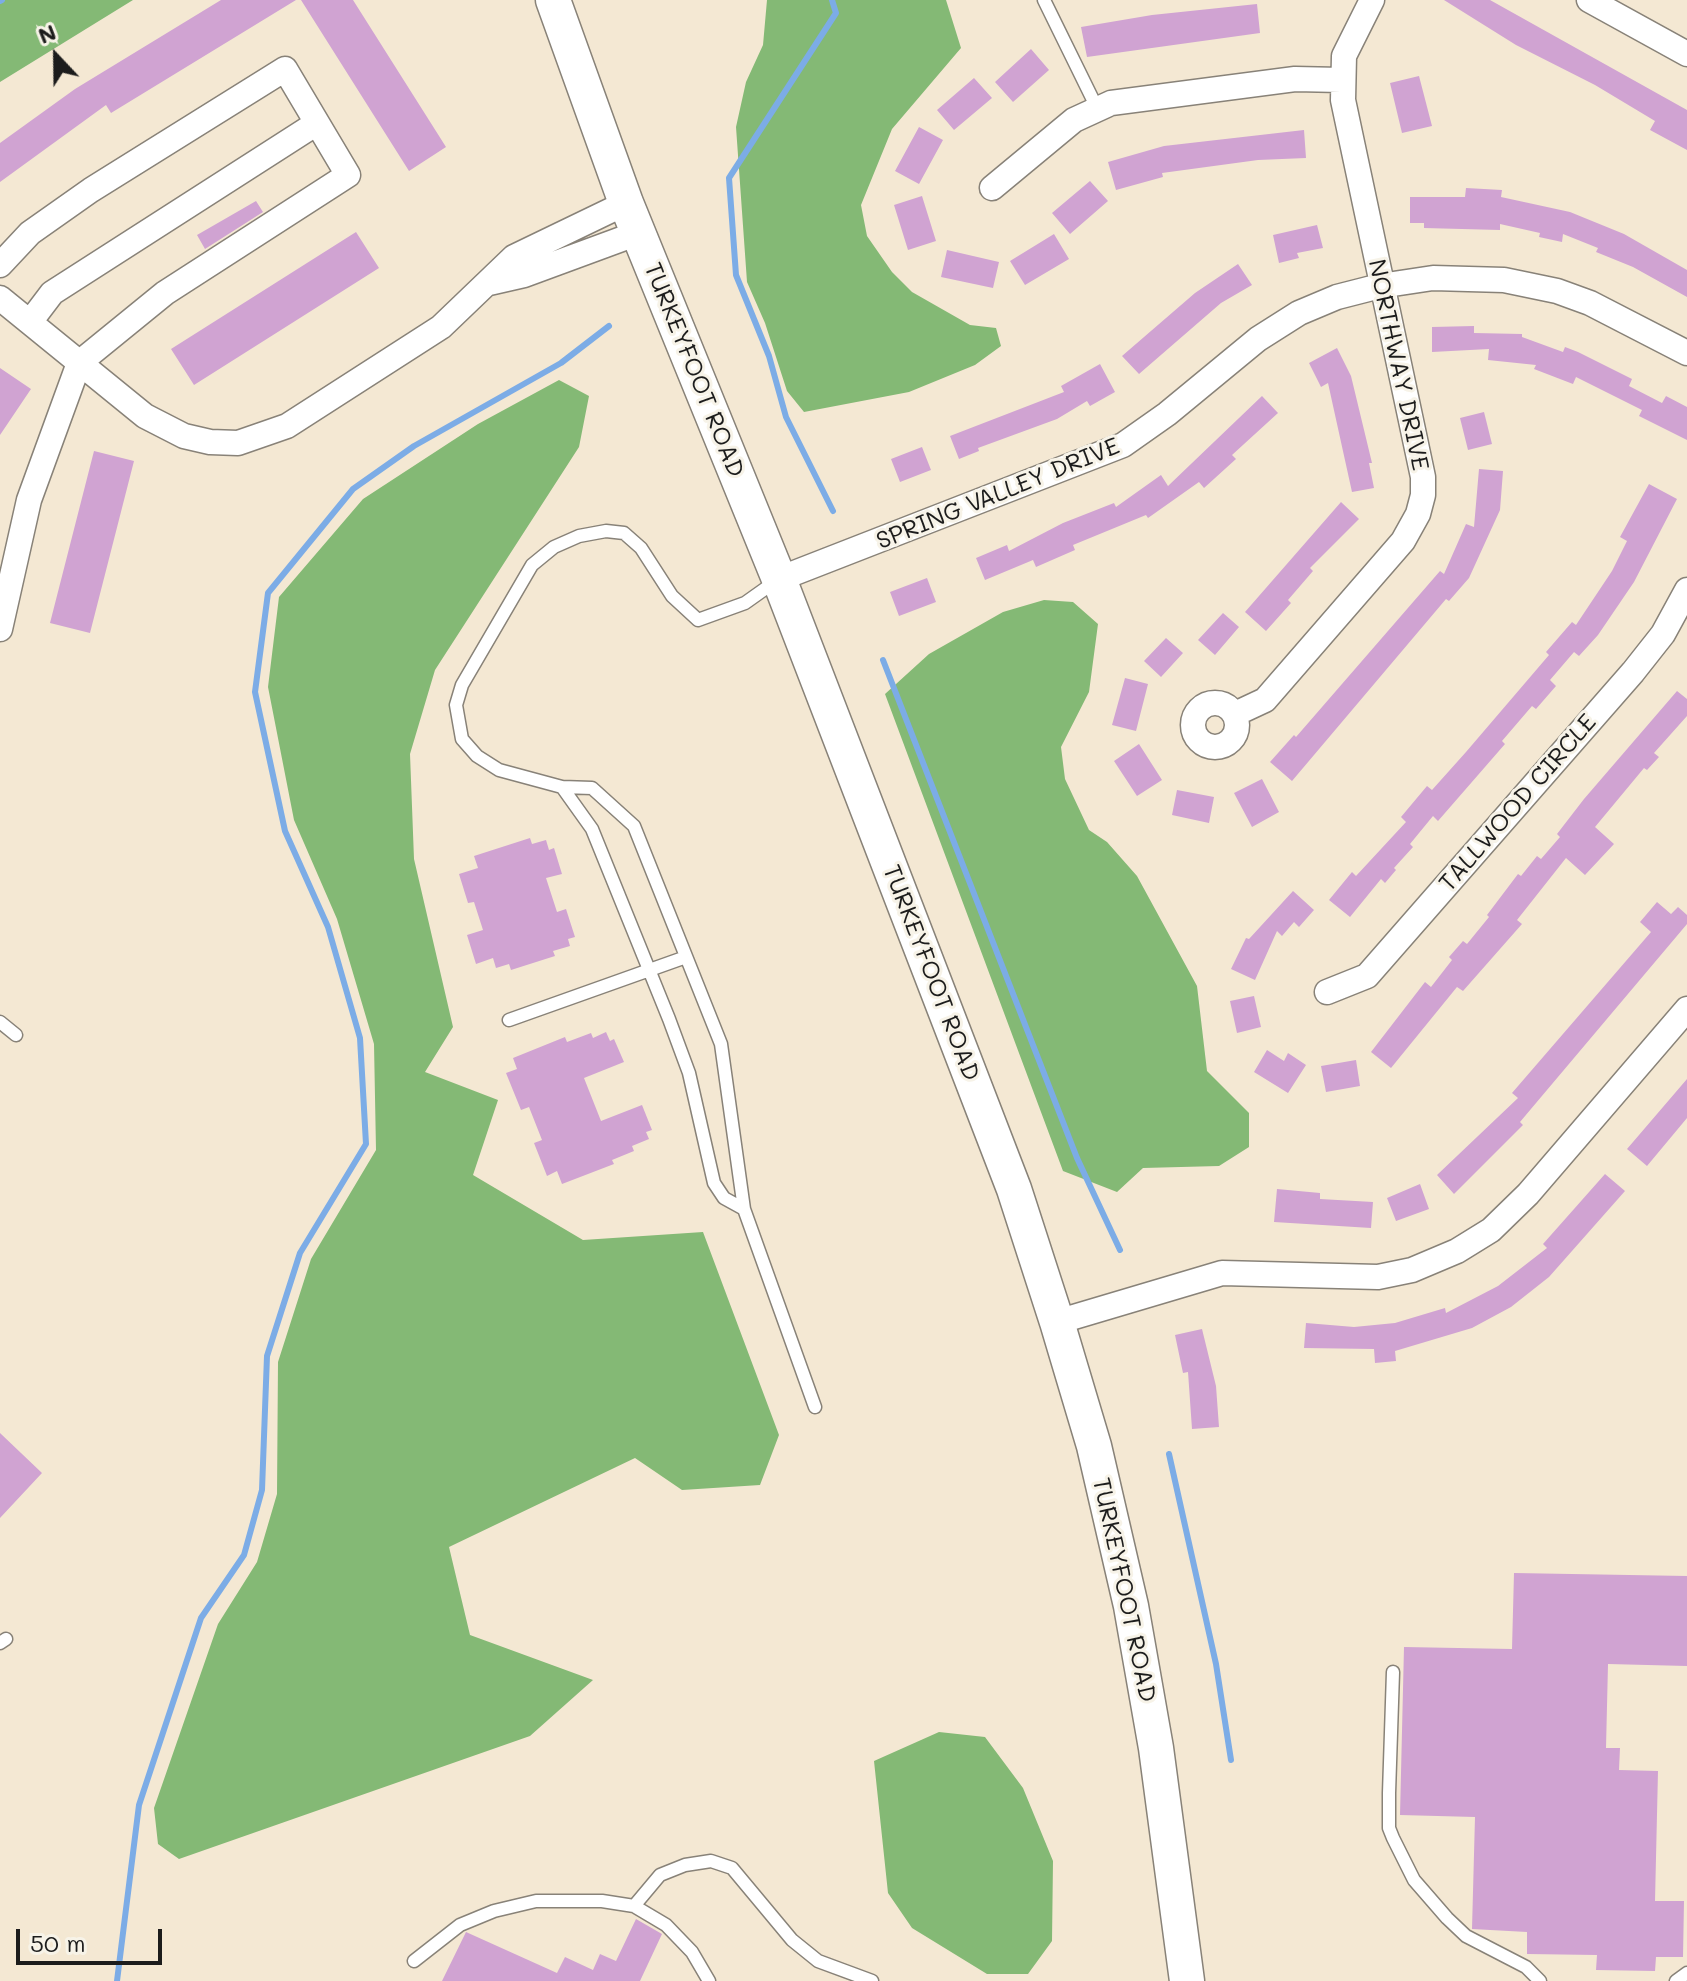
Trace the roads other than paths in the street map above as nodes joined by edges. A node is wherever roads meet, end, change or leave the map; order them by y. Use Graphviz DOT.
graph roads {
  1 [pos="553,0"];
  2 [pos="1044,0"];
  3 [pos="1372,0"];
  4 [pos="1589,0"];
  5 [pos="1687,54"];
  6 [pos="1341,80"];
  7 [pos="1097,108"];
  8 [pos="317,123"];
  9 [pos="992,188"];
  10 [pos="632,218"];
  11 [pos="0,265"];
  12 [pos="1380,286"];
  13 [pos="0,298"];
  14 [pos="30,322"];
  15 [pos="1687,353"];
  16 [pos="79,363"];
  17 [pos="9,547"];
  18 [pos="779,579"];
  19 [pos="1687,590"];
  20 [pos="0,629"];
  21 [pos="1235,714"];
  22 [pos="562,787"];
  23 [pos="686,957"];
  24 [pos="650,970"];
  25 [pos="1327,992"];
  26 [pos="1687,1009"];
  27 [pos="509,1020"];
  28 [pos="0,1022"];
  29 [pos="16,1035"];
  30 [pos="744,1209"];
  31 [pos="1057,1322"];
  32 [pos="815,1407"];
  33 [pos="1393,1672"];
  34 [pos="634,1906"];
  35 [pos="414,1961"];
  36 [pos="1687,1973"];
  37 [pos="709,1981"];
  38 [pos="872,1981"];
  39 [pos="1187,1981"];
  40 [pos="1540,1981"];
  41 [pos="1676,1981"];
  1 -- 10 [label="main road, TURKEYFOOT ROAD"];
  2 -- 7 [label="lane"];
  3 -- 6 [label="street, NORTHWAY DRIVE"];
  4 -- 5 [label="street"];
  6 -- 7 [label="street"];
  6 -- 12 [label="street, NORTHWAY DRIVE"];
  7 -- 9 [label="street"];
  8 -- 11 [label="street"];
  8 -- 14 [label="street"];
  8 -- 16 [label="street"];
  10 -- 16 [label="street"];
  10 -- 18 [label="main road, TURKEYFOOT ROAD"];
  12 -- 15 [label="street, SPRING VALLEY DRIVE"];
  12 -- 18 [label="street, SPRING VALLEY DRIVE"];
  12 -- 21 [label="street, NORTHWAY DRIVE"];
  13 -- 14 [label="street"];
  14 -- 16 [label="street"];
  16 -- 17 [label="street"];
  17 -- 20 [label="street"];
  18 -- 22 [label="lane"];
  18 -- 31 [label="main road, TURKEYFOOT ROAD"];
  19 -- 25 [label="street, TALLWOOD CIRCLE"];
  22 -- 23 [label="lane"];
  22 -- 24 [label="lane"];
  23 -- 24 [label="lane"];
  23 -- 30 [label="lane"];
  24 -- 27 [label="lane"];
  24 -- 30 [label="lane"];
  26 -- 31 [label="street"];
  28 -- 29 [label="lane"];
  30 -- 32 [label="lane"];
  31 -- 39 [label="main road, TURKEYFOOT ROAD"];
  33 -- 40 [label="lane"];
  34 -- 35 [label="lane"];
  34 -- 37 [label="lane"];
  34 -- 38 [label="lane"];
  36 -- 41 [label="lane"];
}
